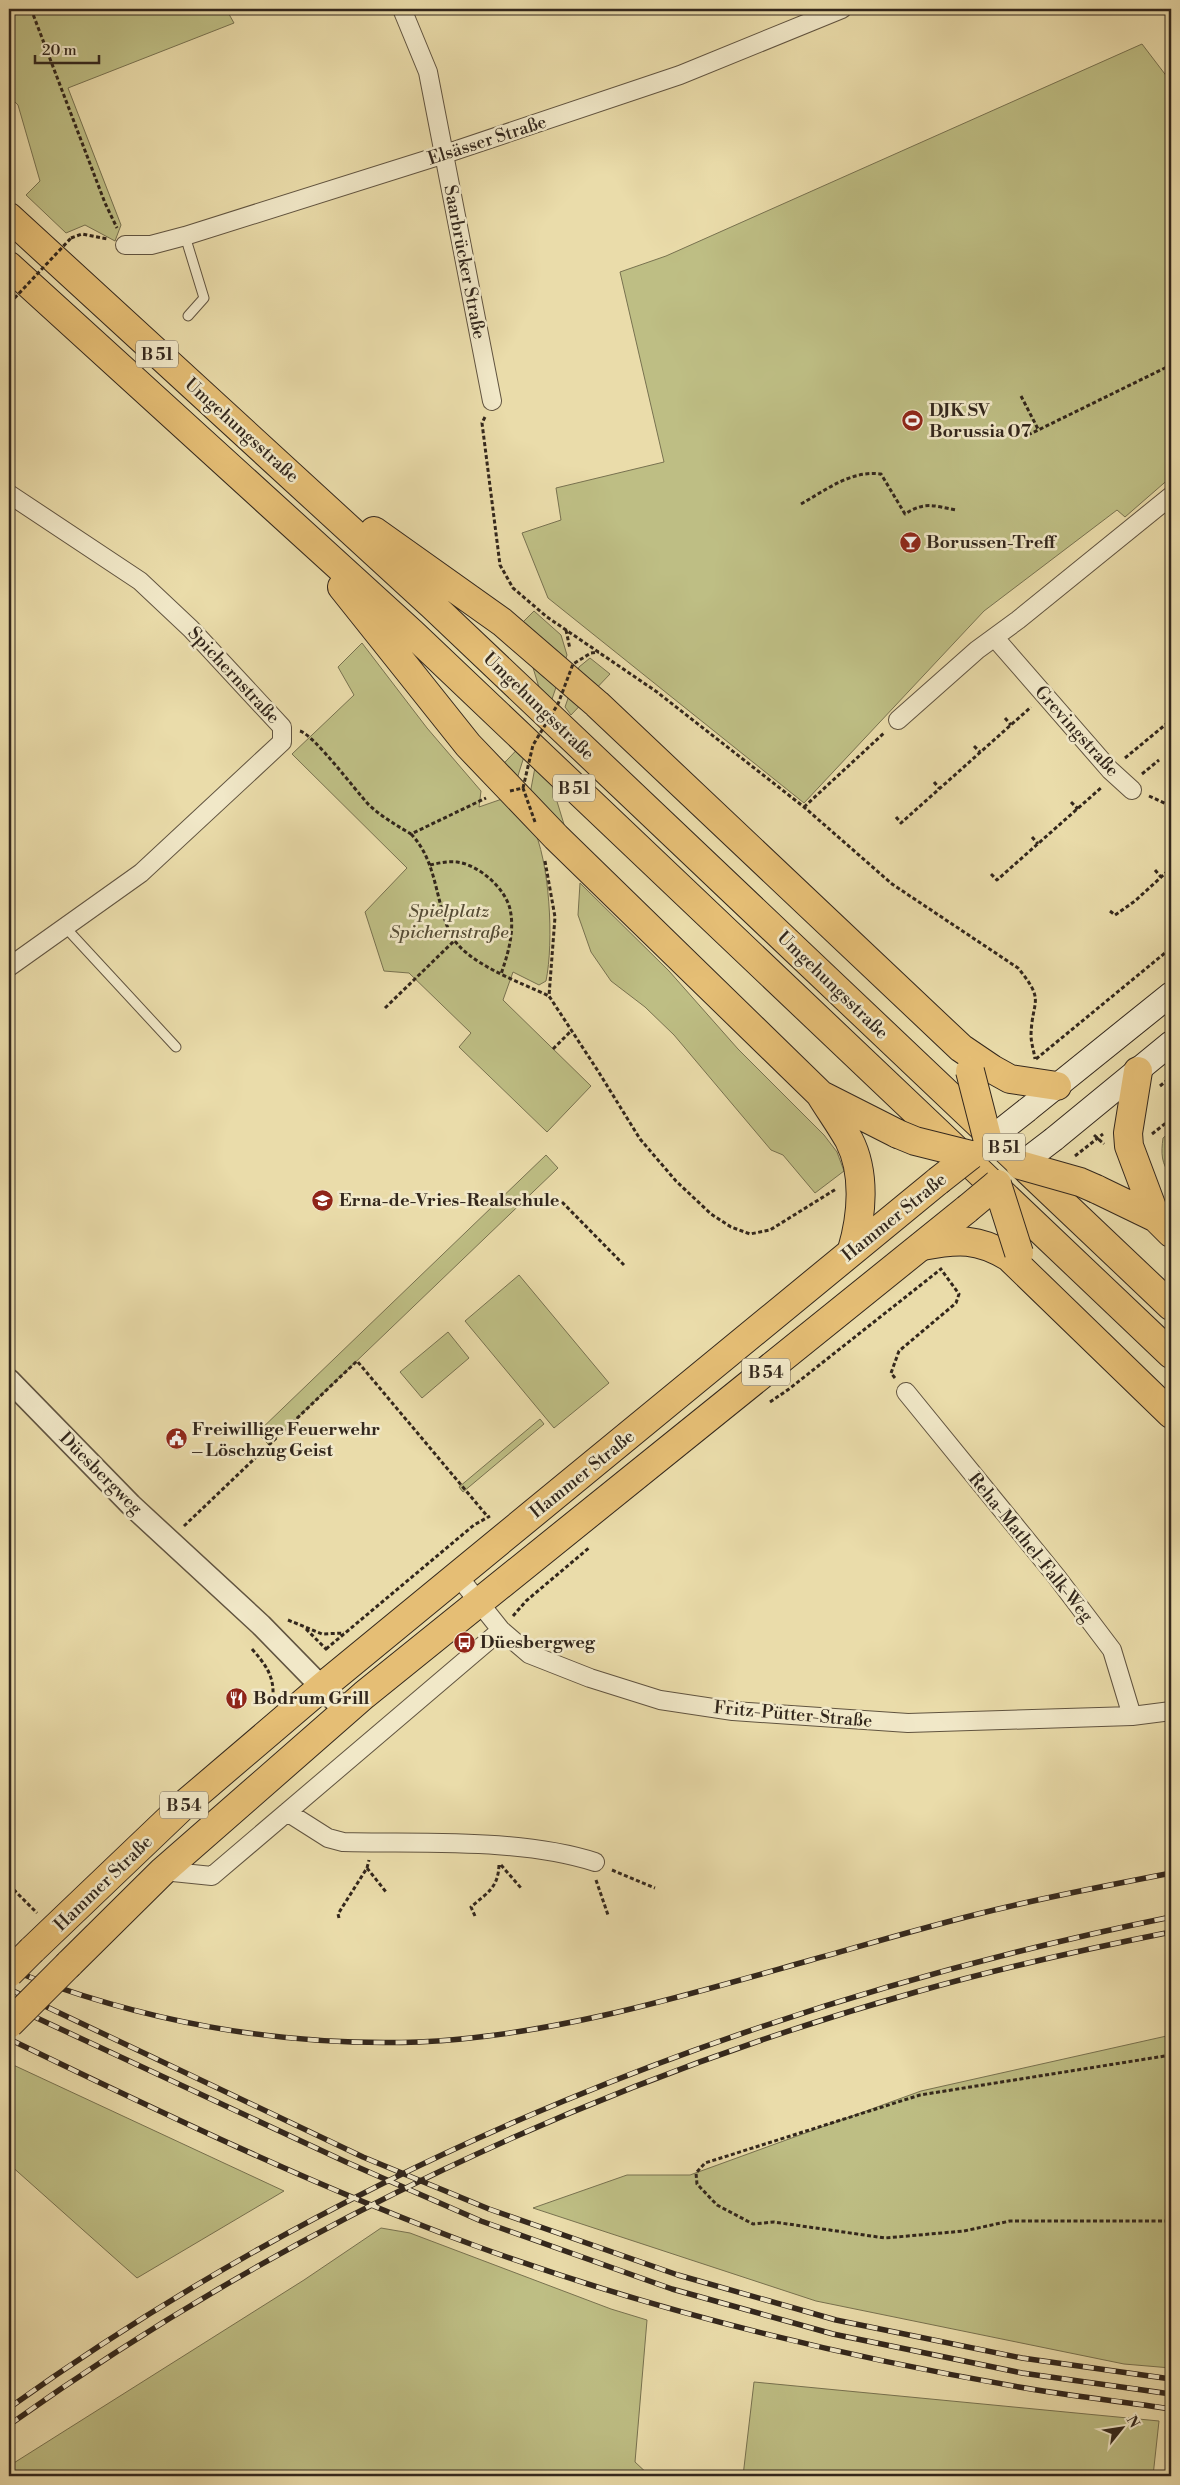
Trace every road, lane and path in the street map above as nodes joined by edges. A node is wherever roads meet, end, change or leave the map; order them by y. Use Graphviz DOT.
graph roads {
  1 [pos="31,9"];
  2 [pos="402,9"];
  3 [pos="842,9"];
  4 [pos="445,154"];
  5 [pos="9,217"];
  6 [pos="185,236"];
  7 [pos="125,245"];
  8 [pos="9,266"];
  9 [pos="10,304"];
  10 [pos="188,316"];
  11 [pos="1171,365"];
  12 [pos="1021,396"];
  13 [pos="492,401"];
  14 [pos="1038,429"];
  15 [pos="1028,435"];
  16 [pos="307,489"];
  17 [pos="9,494"];
  18 [pos="1171,496"];
  19 [pos="801,504"];
  20 [pos="956,510"];
  21 [pos="285,516"];
  22 [pos="566,630"];
  23 [pos="568,637"];
  24 [pos="994,638"];
  25 [pos="599,652"];
  26 [pos="1044,696"];
  27 [pos="1005,718"];
  28 [pos="898,720"];
  29 [pos="1171,720"];
  30 [pos="1011,725"];
  31 [pos="282,726"];
  32 [pos="974,746"];
  33 [pos="980,752"];
  34 [pos="1113,772"];
  35 [pos="934,782"];
  36 [pos="523,788"];
  37 [pos="939,788"];
  38 [pos="1132,790"];
  39 [pos="510,791"];
  40 [pos="485,799"];
  41 [pos="1071,802"];
  42 [pos="1171,806"];
  43 [pos="804,807"];
  44 [pos="1078,809"];
  45 [pos="896,817"];
  46 [pos="535,822"];
  47 [pos="411,834"];
  48 [pos="1032,837"];
  49 [pos="1038,844"];
  50 [pos="430,865"];
  51 [pos="1171,868"];
  52 [pos="1155,870"];
  53 [pos="991,874"];
  54 [pos="1162,877"];
  55 [pos="550,883"];
  56 [pos="1110,910"];
  57 [pos="65,927"];
  58 [pos="455,940"];
  59 [pos="1171,948"];
  60 [pos="9,967"];
  61 [pos="501,974"];
  62 [pos="1171,994"];
  63 [pos="549,996"];
  64 [pos="385,1008"];
  65 [pos="572,1030"];
  66 [pos="1171,1043"];
  67 [pos="176,1047"];
  68 [pos="553,1049"];
  69 [pos="965,1059"];
  70 [pos="1035,1059"];
  71 [pos="1138,1070"];
  72 [pos="1010,1079"];
  73 [pos="1057,1086"];
  74 [pos="820,1094"];
  75 [pos="1171,1119"];
  76 [pos="1148,1138"];
  77 [pos="987,1160"];
  78 [pos="1020,1166"];
  79 [pos="860,1177"];
  80 [pos="562,1202"];
  81 [pos="1163,1226"];
  82 [pos="975,1242"];
  83 [pos="922,1246"];
  84 [pos="852,1250"];
  85 [pos="624,1265"];
  86 [pos="941,1269"];
  87 [pos="1032,1281"];
  88 [pos="1171,1306"];
  89 [pos="1171,1354"];
  90 [pos="9,1380"];
  91 [pos="906,1392"];
  92 [pos="768,1402"];
  93 [pos="1171,1414"];
  94 [pos="488,1517"];
  95 [pos="170,1541"];
  96 [pos="592,1545"];
  97 [pos="458,1576"];
  98 [pos="478,1601"];
  99 [pos="501,1630"];
  100 [pos="322,1687"];
  101 [pos="345,1711"];
  102 [pos="1171,1711"];
  103 [pos="1132,1716"];
  104 [pos="287,1812"];
  105 [pos="374,1842"];
  106 [pos="595,1862"];
  107 [pos="367,1868"];
  108 [pos="163,1871"];
  109 [pos="9,1885"];
  110 [pos="521,1888"];
  111 [pos="655,1888"];
  112 [pos="386,1892"];
  113 [pos="608,1915"];
  114 [pos="475,1916"];
  115 [pos="339,1918"];
  116 [pos="44,1920"];
  117 [pos="9,1973"];
  118 [pos="9,2024"];
  119 [pos="1171,2055"];
  120 [pos="1171,2221"];
  1 -- 7 [label="path"];
  2 -- 4 [label="street, Saarbrücker Straße"];
  3 -- 4 [label="street, Elsässer Straße"];
  4 -- 6 [label="street, Elsässer Straße"];
  4 -- 13 [label="street, Saarbrücker Straße"];
  5 -- 16 [label="main road, Umgehungsstraße / B 51"];
  6 -- 7 [label="street, Elsässer Straße"];
  6 -- 10 [label="lane"];
  7 -- 9 [label="path, bridge"];
  8 -- 21 [label="main road, Umgehungsstraße / B 51"];
  11 -- 14 [label="path"];
  12 -- 14 [label="path"];
  13 -- 22 [label="path"];
  14 -- 15 [label="path"];
  16 -- 69 [label="main road"];
  16 -- 88 [label="main road, Umgehungsstraße / B 51"];
  17 -- 31 [label="street, Spichernstraße"];
  18 -- 24 [label="street"];
  19 -- 20 [label="path"];
  21 -- 74 [label="main road"];
  21 -- 89 [label="main road, Umgehungsstraße / B 51"];
  22 -- 23 [label="path"];
  22 -- 25 [label="path"];
  24 -- 26 [label="street, Grevingstraße"];
  24 -- 28 [label="street"];
  25 -- 36 [label="path, bridge"];
  25 -- 43 [label="path"];
  26 -- 30 [label="path"];
  26 -- 34 [label="street, Grevingstraße"];
  27 -- 30 [label="path"];
  28 -- 43 [label="path"];
  29 -- 34 [label="path"];
  30 -- 33 [label="path"];
  31 -- 47 [label="path"];
  31 -- 57 [label="street, Spichernstraße"];
  32 -- 33 [label="path"];
  33 -- 37 [label="path"];
  34 -- 38 [label="street, Grevingstraße"];
  34 -- 44 [label="path"];
  35 -- 37 [label="path"];
  36 -- 39 [label="path, bridge"];
  36 -- 46 [label="path, bridge"];
  37 -- 45 [label="path"];
  38 -- 42 [label="path, Grevingstraße"];
  40 -- 47 [label="path"];
  41 -- 44 [label="path"];
  43 -- 70 [label="path"];
  44 -- 49 [label="path"];
  47 -- 50 [label="path"];
  48 -- 49 [label="path"];
  49 -- 53 [label="path"];
  50 -- 58 [label="path"];
  50 -- 61 [label="path"];
  51 -- 54 [label="path"];
  52 -- 54 [label="path"];
  54 -- 56 [label="path"];
  55 -- 63 [label="path"];
  57 -- 60 [label="street, Spichernstraße"];
  57 -- 67 [label="lane"];
  58 -- 61 [label="path"];
  58 -- 64 [label="path"];
  59 -- 70 [label="path"];
  61 -- 63 [label="path"];
  62 -- 73 [label="main road, Hammer Straße"];
  63 -- 65 [label="path"];
  65 -- 68 [label="path"];
  65 -- 79 [label="path"];
  66 -- 71 [label="main road"];
  69 -- 72 [label="main road"];
  69 -- 77 [label="main road, bridge"];
  70 -- 72 [label="path"];
  71 -- 78 [label="main road, bridge"];
  71 -- 81 [label="main road"];
  72 -- 73 [label="main road"];
  73 -- 77 [label="main road, Hammer Straße, bridge"];
  74 -- 77 [label="main road, bridge"];
  74 -- 79 [label="main road"];
  75 -- 76 [label="path"];
  77 -- 78 [label="main road"];
  77 -- 83 [label="main road, Hammer Straße / B 54, bridge"];
  77 -- 84 [label="main road, Hammer Straße / B 54, bridge"];
  77 -- 87 [label="main road, bridge"];
  78 -- 81 [label="main road, bridge"];
  79 -- 84 [label="main road"];
  80 -- 85 [label="path"];
  82 -- 83 [label="main road"];
  82 -- 86 [label="path"];
  82 -- 87 [label="main road"];
  83 -- 98 [label="main road, Hammer Straße / B 54"];
  84 -- 97 [label="main road, Hammer Straße / B 54"];
  86 -- 91 [label="path"];
  86 -- 92 [label="path"];
  87 -- 93 [label="main road"];
  90 -- 95 [label="street, Düesbergweg"];
  91 -- 103 [label="street, Reha-Mathel-Falk-Weg"];
  94 -- 95 [label="path"];
  95 -- 100 [label="street, Düesbergweg"];
  96 -- 99 [label="path"];
  97 -- 98 [label="street, Fritz-Pütter-Straße"];
  97 -- 100 [label="main road, Hammer Straße / B 54"];
  98 -- 99 [label="street, Fritz-Pütter-Straße"];
  98 -- 101 [label="main road, Hammer Straße / B 54"];
  99 -- 103 [label="street, Fritz-Pütter-Straße"];
  99 -- 104 [label="street, Hammer Straße"];
  100 -- 101 [label="street, Düesbergweg"];
  100 -- 117 [label="main road, Hammer Straße / B 54, bridge"];
  101 -- 108 [label="main road, Hammer Straße / B 54"];
  102 -- 103 [label="street, Fritz-Pütter-Straße"];
  104 -- 105 [label="street"];
  104 -- 108 [label="street, Hammer Straße"];
  105 -- 106 [label="street"];
  105 -- 107 [label="path"];
  106 -- 111 [label="path"];
  106 -- 113 [label="path"];
  107 -- 112 [label="path"];
  107 -- 115 [label="path"];
  108 -- 118 [label="main road, Hammer Straße / B 54, bridge"];
  109 -- 116 [label="path"];
  110 -- 114 [label="path"];
  119 -- 120 [label="path"];
}
